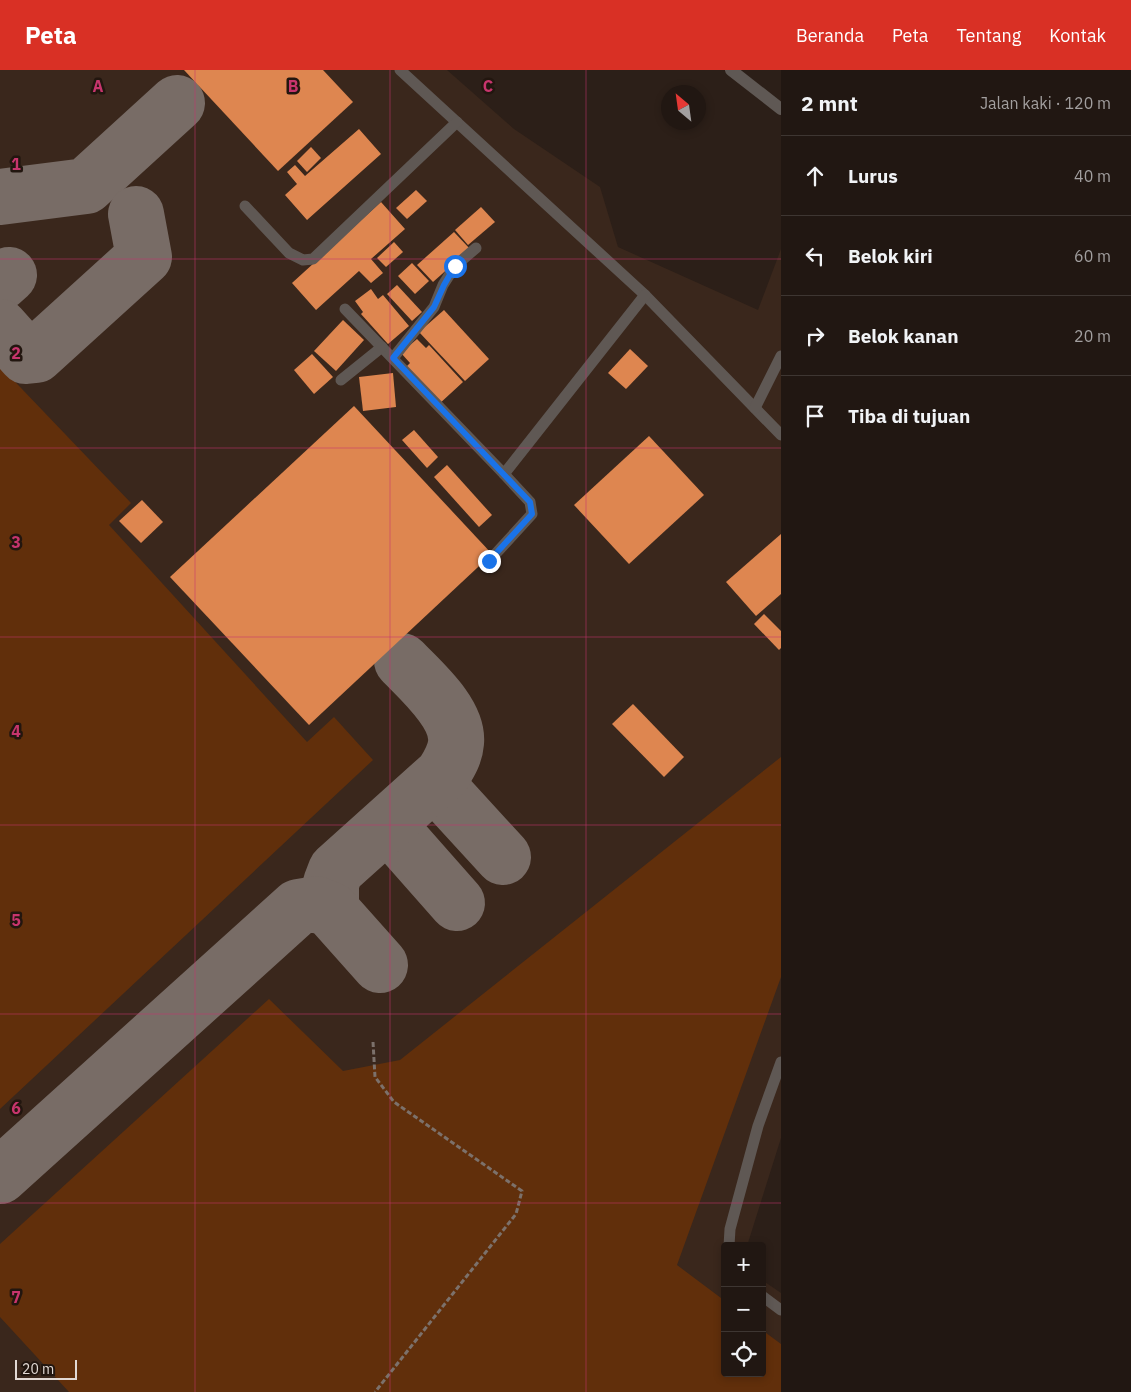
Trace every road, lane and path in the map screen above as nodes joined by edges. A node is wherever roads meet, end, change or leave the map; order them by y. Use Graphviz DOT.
graph roads {
  1 [pos="400,70"];
  2 [pos="731,70"];
  3 [pos="781,109"];
  4 [pos="457,122"];
  5 [pos="245,206"];
  6 [pos="476,248"];
  7 [pos="645,295"];
  8 [pos="346,309"];
  9 [pos="382,347"];
  10 [pos="781,356"];
  11 [pos="393,358"];
  12 [pos="342,380"];
  13 [pos="755,408"];
  14 [pos="781,435"];
  15 [pos="504,474"];
  16 [pos="489,561"];
  17 [pos="373,1042"];
  18 [pos="781,1062"];
  19 [pos="729,1242"];
  20 [pos="766,1299"];
  21 [pos="781,1310"];
  22 [pos="376,1392"];
  1 -- 4 [label="lane"];
  2 -- 3 [label="street"];
  4 -- 5 [label="lane"];
  4 -- 7 [label="lane"];
  6 -- 11 [label="lane"];
  7 -- 13 [label="lane"];
  7 -- 15 [label="lane"];
  8 -- 9 [label="lane"];
  9 -- 11 [label="lane"];
  9 -- 12 [label="lane"];
  10 -- 13 [label="lane"];
  11 -- 15 [label="lane"];
  13 -- 14 [label="lane"];
  15 -- 16 [label="lane"];
  17 -- 22 [label="path"];
  18 -- 19 [label="lane"];
  20 -- 21 [label="lane"];
}
